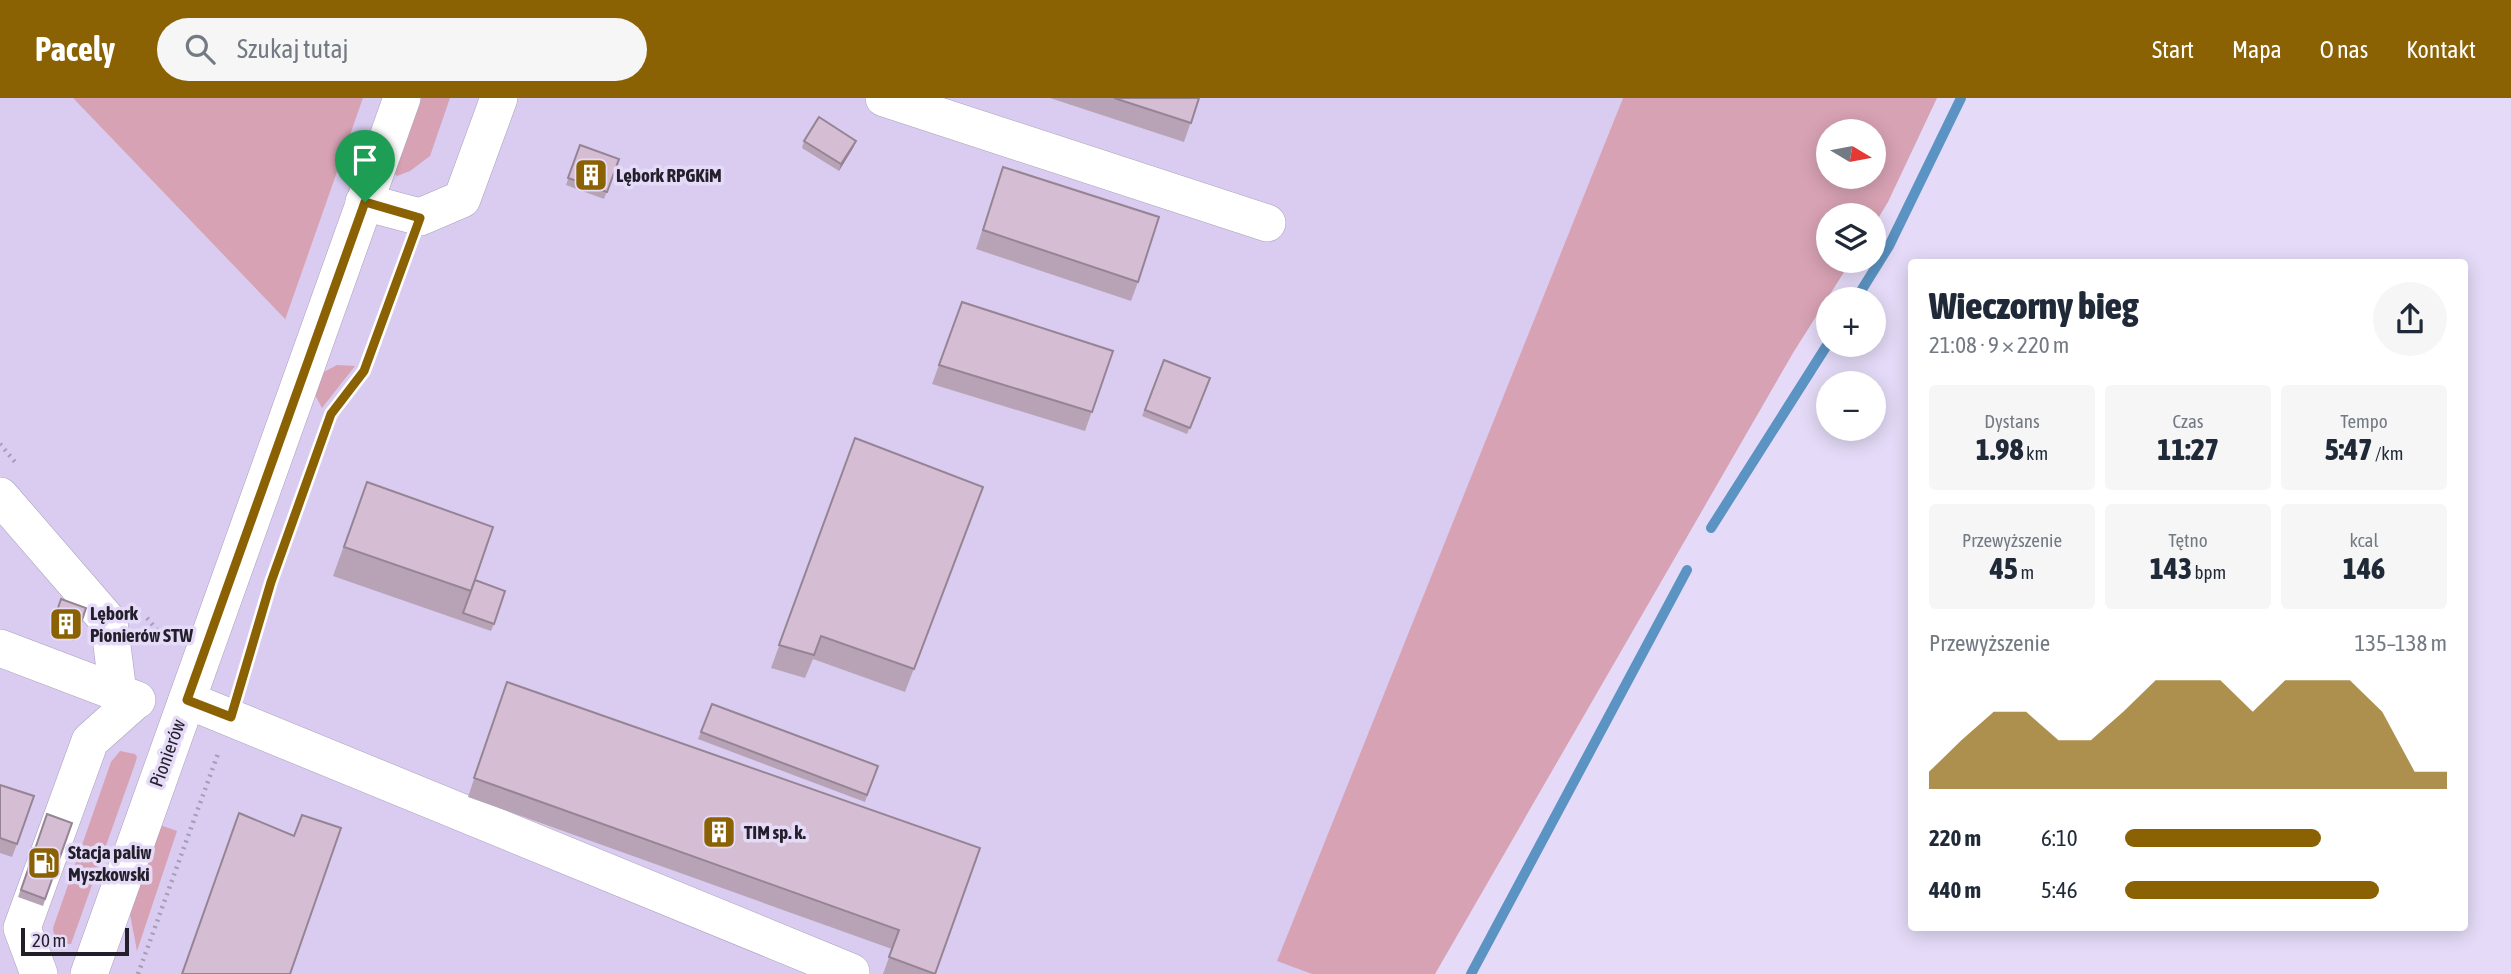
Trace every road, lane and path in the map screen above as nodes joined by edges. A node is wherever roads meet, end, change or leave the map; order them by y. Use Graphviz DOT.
graph roads {
  1 [pos="402,98"];
  2 [pos="499,98"];
  3 [pos="884,98"];
  4 [pos="969,112"];
  5 [pos="365,202"];
  6 [pos="420,218"];
  7 [pos="1267,223"];
  8 [pos="327,427"];
  9 [pos="0,496"];
  10 [pos="271,582"];
  11 [pos="0,648"];
  12 [pos="127,696"];
  13 [pos="183,709"];
  14 [pos="231,717"];
  15 [pos="851,972"];
  16 [pos="39,974"];
  17 [pos="89,974"];
  18 [pos="138,974"];
  1 -- 5 [label="street, Pionierów"];
  2 -- 6 [label="street"];
  3 -- 4 [label="street"];
  4 -- 7 [label="street"];
  5 -- 6 [label="street"];
  5 -- 13 [label="street, Pionierów"];
  6 -- 8 [label="path"];
  9 -- 12 [label="street"];
  10 -- 14 [label="path"];
  11 -- 12 [label="street"];
  12 -- 13 [label="street"];
  12 -- 16 [label="street"];
  13 -- 14 [label="street"];
  13 -- 17 [label="street, Pionierów"];
  14 -- 15 [label="street"];
  14 -- 18 [label="path"];
}
